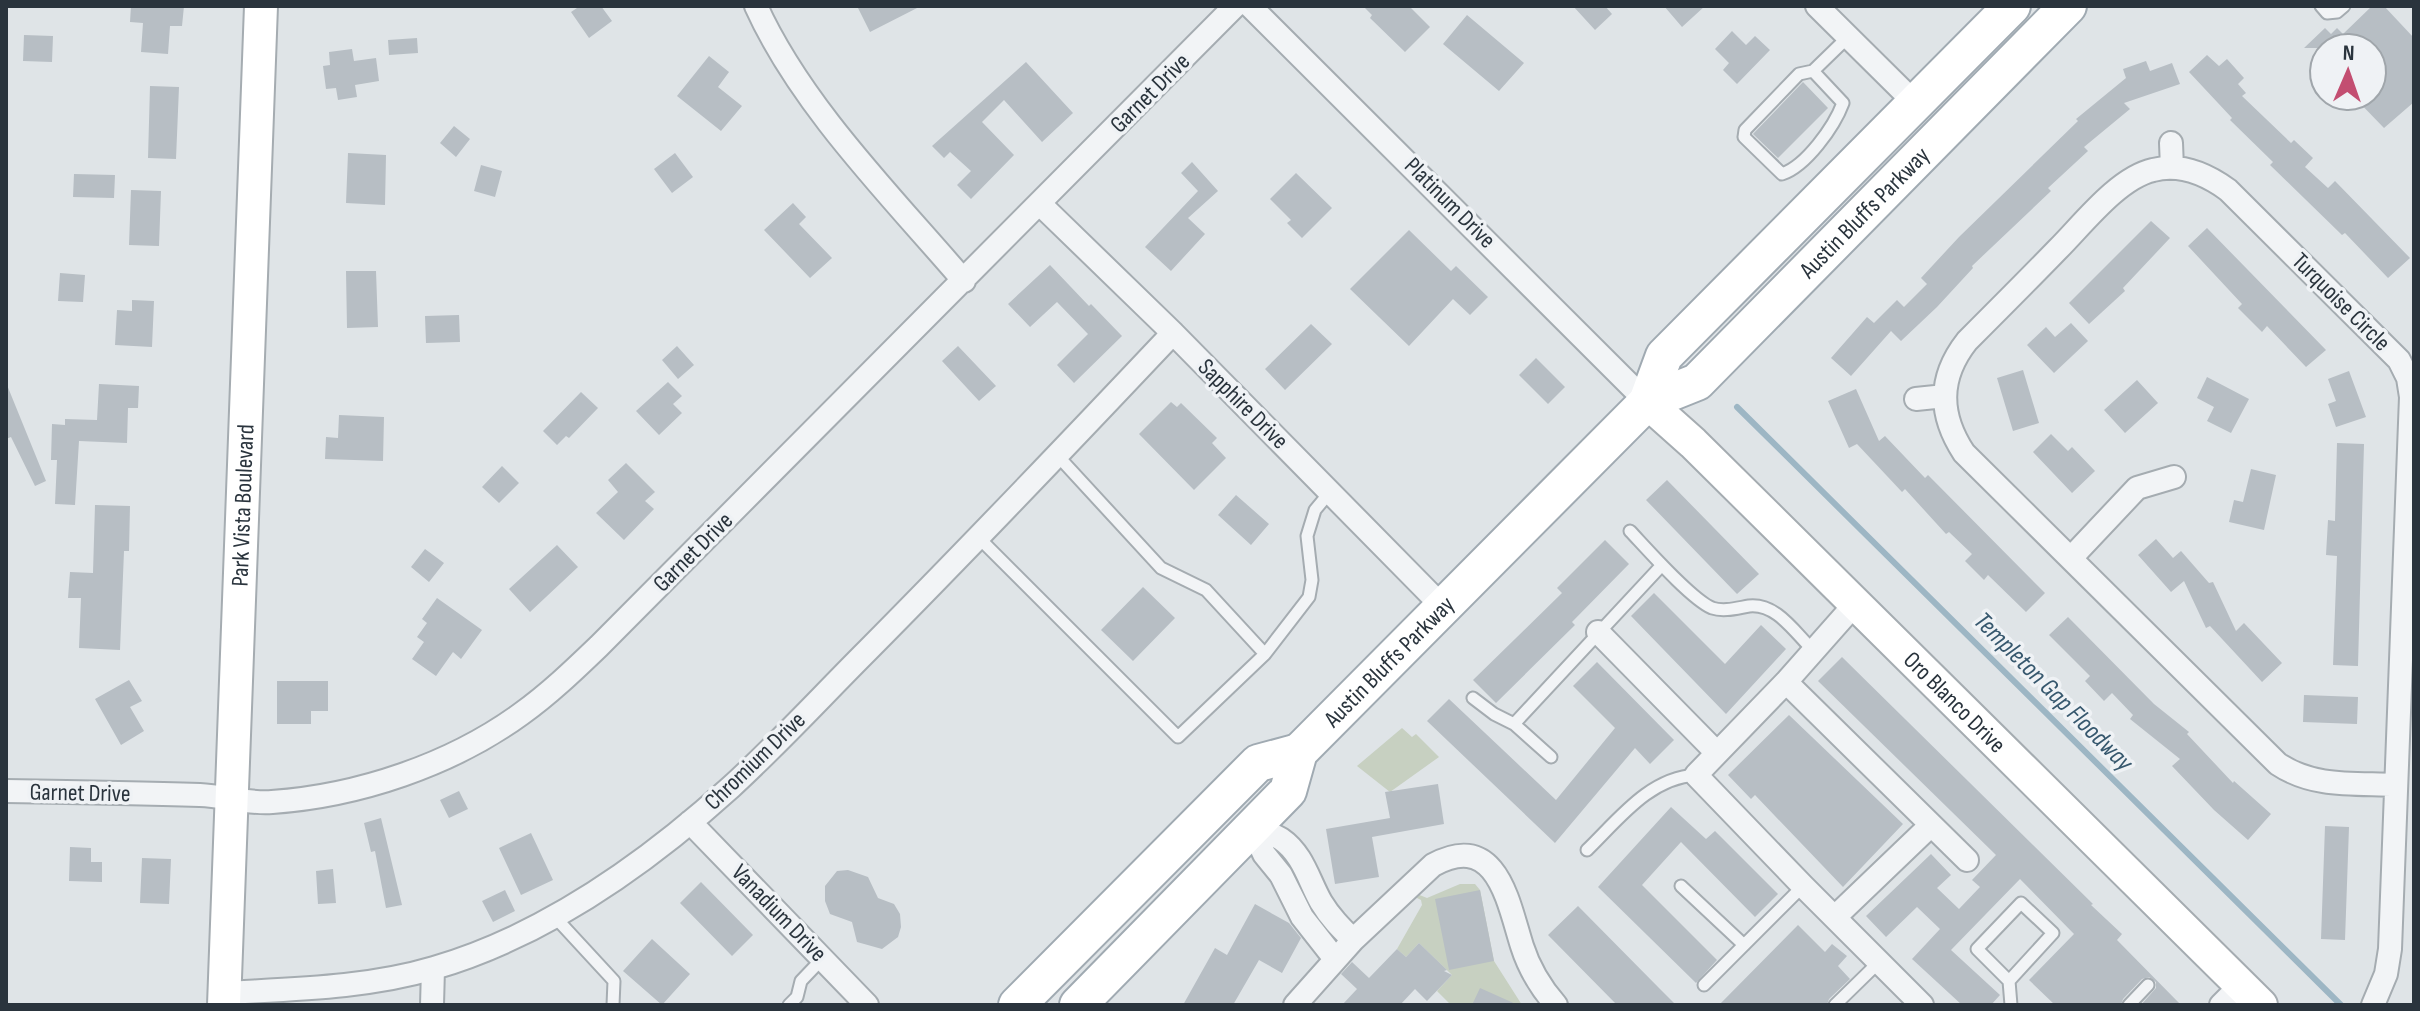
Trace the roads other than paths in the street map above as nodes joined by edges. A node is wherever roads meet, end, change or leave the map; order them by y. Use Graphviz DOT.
graph roads {
  1 [pos="261,6"];
  2 [pos="756,6"];
  3 [pos="1235,6"];
  4 [pos="1250,6"];
  5 [pos="1817,6"];
  6 [pos="2012,6"];
  7 [pos="2068,6"];
  8 [pos="2321,6"];
  9 [pos="2344,6"];
  10 [pos="1848,37"];
  11 [pos="1813,71"];
  12 [pos="1915,103"];
  13 [pos="2171,143"];
  14 [pos="2172,168"];
  15 [pos="1040,204"];
  16 [pos="964,281"];
  17 [pos="1173,333"];
  18 [pos="1945,396"];
  19 [pos="1916,399"];
  20 [pos="1647,402"];
  21 [pos="1057,455"];
  22 [pos="2174,477"];
  23 [pos="1330,492"];
  24 [pos="1630,531"];
  25 [pos="978,537"];
  26 [pos="2071,558"];
  27 [pos="1662,565"];
  28 [pos="1855,604"];
  29 [pos="1443,607"];
  30 [pos="1598,632"];
  31 [pos="1813,650"];
  32 [pos="1265,654"];
  33 [pos="1786,682"];
  34 [pos="1473,698"];
  35 [pos="1514,724"];
  36 [pos="1299,752"];
  37 [pos="1717,753"];
  38 [pos="1551,757"];
  39 [pos="1696,775"];
  40 [pos="2396,785"];
  41 [pos="6,791"];
  42 [pos="232,800"];
  43 [pos="690,822"];
  44 [pos="1930,826"];
  45 [pos="1252,828"];
  46 [pos="1587,850"];
  47 [pos="1967,860"];
  48 [pos="1681,886"];
  49 [pos="1803,886"];
  50 [pos="554,915"];
  51 [pos="1835,917"];
  52 [pos="1353,940"];
  53 [pos="1744,945"];
  54 [pos="822,959"];
  55 [pos="1335,959"];
  56 [pos="1879,962"];
  57 [pos="433,969"];
  58 [pos="2009,981"];
  59 [pos="1704,985"];
  60 [pos="2148,985"];
  61 [pos="2241,998"];
  62 [pos="224,999"];
  63 [pos="797,1002"];
  64 [pos="432,1005"];
  65 [pos="613,1005"];
  66 [pos="867,1005"];
  67 [pos="1017,1005"];
  68 [pos="1078,1005"];
  69 [pos="1295,1005"];
  70 [pos="1556,1005"];
  71 [pos="1835,1005"];
  72 [pos="1922,1005"];
  73 [pos="2011,1005"];
  74 [pos="2129,1005"];
  75 [pos="2373,1005"];
  1 -- 42 [label="street, Park Vista Boulevard"];
  2 -- 16 [label="street"];
  3 -- 15 [label="street, Garnet Drive"];
  4 -- 20 [label="street, Platinum Drive"];
  5 -- 10 [label="street"];
  6 -- 12 [label="main road, Austin Bluffs Parkway"];
  7 -- 20 [label="main road, Austin Bluffs Parkway"];
  8 -- 9 [label="lane"];
  10 -- 11 [label="lane"];
  10 -- 12 [label="street"];
  11 -- 11 [label="lane"];
  12 -- 20 [label="main road, Austin Bluffs Parkway"];
  13 -- 14 [label="street"];
  14 -- 18 [label="street"];
  14 -- 40 [label="street, Turquoise Circle"];
  15 -- 16 [label="street, Garnet Drive"];
  15 -- 17 [label="street, Sapphire Drive"];
  16 -- 42 [label="street, Garnet Drive"];
  17 -- 21 [label="street, Chromium Drive"];
  17 -- 23 [label="street, Sapphire Drive"];
  18 -- 19 [label="street"];
  18 -- 26 [label="street"];
  20 -- 28 [label="street, Oro Blanco Drive"];
  20 -- 29 [label="main road, Austin Bluffs Parkway"];
  21 -- 25 [label="street, Chromium Drive"];
  21 -- 32 [label="lane"];
  22 -- 26 [label="street"];
  23 -- 29 [label="street, Sapphire Drive"];
  23 -- 32 [label="lane"];
  24 -- 27 [label="lane"];
  25 -- 32 [label="lane"];
  25 -- 43 [label="street, Chromium Drive"];
  26 -- 40 [label="street"];
  27 -- 30 [label="lane"];
  27 -- 31 [label="lane"];
  28 -- 31 [label="street"];
  28 -- 61 [label="street, Oro Blanco Drive"];
  29 -- 36 [label="main road, Austin Bluffs Parkway"];
  30 -- 35 [label="lane"];
  30 -- 37 [label="street"];
  31 -- 33 [label="street"];
  33 -- 37 [label="street"];
  33 -- 44 [label="street"];
  34 -- 35 [label="lane"];
  35 -- 38 [label="lane"];
  36 -- 45 [label="main road, Austin Bluffs Parkway"];
  36 -- 67 [label="main road"];
  37 -- 39 [label="street"];
  39 -- 46 [label="lane"];
  39 -- 49 [label="street"];
  40 -- 75 [label="street, Turquoise Circle"];
  41 -- 42 [label="street, Garnet Drive"];
  42 -- 62 [label="street, Park Vista Boulevard"];
  43 -- 50 [label="street, Chromium Drive"];
  43 -- 54 [label="street, Vanadium Drive"];
  44 -- 47 [label="street"];
  44 -- 51 [label="street"];
  45 -- 52 [label="street"];
  45 -- 55 [label="street"];
  45 -- 68 [label="main road, Austin Bluffs Parkway"];
  48 -- 53 [label="lane"];
  49 -- 51 [label="street"];
  49 -- 53 [label="lane"];
  50 -- 57 [label="street, Chromium Drive"];
  50 -- 65 [label="lane"];
  51 -- 56 [label="street"];
  52 -- 55 [label="street"];
  52 -- 70 [label="street"];
  53 -- 59 [label="lane"];
  54 -- 63 [label="lane"];
  54 -- 66 [label="street, Vanadium Drive"];
  55 -- 69 [label="street"];
  56 -- 71 [label="lane"];
  56 -- 72 [label="street"];
  57 -- 62 [label="street, Chromium Drive"];
  57 -- 64 [label="street"];
  58 -- 58 [label="lane"];
  58 -- 73 [label="lane"];
  60 -- 74 [label="lane"];
}
